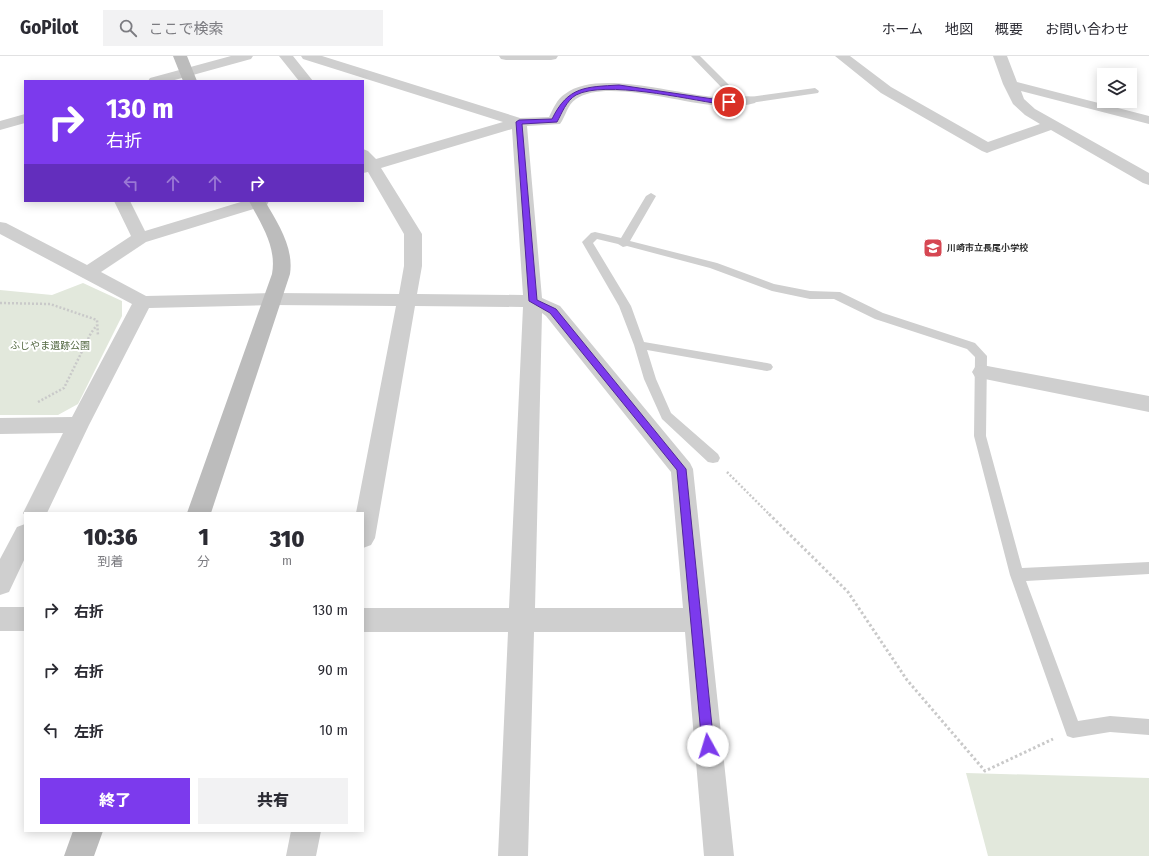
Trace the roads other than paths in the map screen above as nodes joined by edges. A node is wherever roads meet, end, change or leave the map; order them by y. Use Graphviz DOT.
graph roads {
  1 [pos="180,56"];
  2 [pos="246,56"];
  3 [pos="286,56"];
  4 [pos="308,56"];
  5 [pos="506,56"];
  6 [pos="551,56"];
  7 [pos="695,56"];
  8 [pos="842,56"];
  9 [pos="1000,56"];
  10 [pos="188,77"];
  11 [pos="163,80"];
  12 [pos="305,80"];
  13 [pos="1010,84"];
  14 [pos="727,88"];
  15 [pos="815,90"];
  16 [pos="750,100"];
  17 [pos="24,118"];
  18 [pos="1149,120"];
  19 [pos="519,122"];
  20 [pos="1052,125"];
  21 [pos="0,126"];
  22 [pos="366,162"];
  23 [pos="1149,180"];
  24 [pos="651,196"];
  25 [pos="122,202"];
  26 [pos="255,202"];
  27 [pos="259,202"];
  28 [pos="0,227"];
  29 [pos="140,238"];
  30 [pos="623,244"];
  31 [pos="87,273"];
  32 [pos="273,299"];
  33 [pos="407,299"];
  34 [pos="533,301"];
  35 [pos="142,302"];
  36 [pos="640,345"];
  37 [pos="767,367"];
  38 [pos="982,372"];
  39 [pos="1149,404"];
  40 [pos="78,425"];
  41 [pos="0,426"];
  42 [pos="713,458"];
  43 [pos="35,512"];
  44 [pos="199,512"];
  45 [pos="364,533"];
  46 [pos="24,536"];
  47 [pos="1149,568"];
  48 [pos="1017,575"];
  49 [pos="0,584"];
  50 [pos="0,619"];
  51 [pos="24,619"];
  52 [pos="364,620"];
  53 [pos="695,620"];
  54 [pos="522,621"];
  55 [pos="1149,727"];
  56 [pos="88,832"];
  57 [pos="306,832"];
  58 [pos="79,856"];
  59 [pos="301,856"];
  60 [pos="513,856"];
  61 [pos="719,856"];
  1 -- 10 [label="street"];
  2 -- 10 [label="street"];
  3 -- 12 [label="street"];
  4 -- 19 [label="street"];
  5 -- 6 [label="street"];
  7 -- 14 [label="lane"];
  8 -- 20 [label="street"];
  9 -- 13 [label="street"];
  10 -- 11 [label="street"];
  13 -- 18 [label="street"];
  13 -- 20 [label="street"];
  15 -- 16 [label="lane"];
  16 -- 19 [label="street"];
  17 -- 21 [label="street"];
  19 -- 22 [label="street"];
  19 -- 34 [label="street"];
  20 -- 23 [label="street"];
  22 -- 33 [label="street"];
  24 -- 30 [label="lane"];
  25 -- 29 [label="street"];
  26 -- 29 [label="street"];
  27 -- 32 [label="street"];
  28 -- 31 [label="street"];
  29 -- 31 [label="street"];
  30 -- 36 [label="lane"];
  30 -- 38 [label="lane"];
  31 -- 35 [label="street"];
  32 -- 33 [label="street"];
  32 -- 35 [label="street"];
  32 -- 44 [label="street"];
  33 -- 34 [label="street"];
  33 -- 45 [label="street"];
  34 -- 53 [label="street"];
  34 -- 54 [label="street"];
  35 -- 40 [label="street"];
  36 -- 37 [label="lane"];
  36 -- 42 [label="lane"];
  38 -- 39 [label="street"];
  38 -- 48 [label="lane"];
  40 -- 41 [label="street"];
  40 -- 43 [label="street"];
  46 -- 49 [label="street"];
  47 -- 48 [label="lane"];
  48 -- 55 [label="lane"];
  50 -- 51 [label="street"];
  52 -- 54 [label="street"];
  53 -- 54 [label="street"];
  53 -- 61 [label="street"];
  54 -- 60 [label="street"];
  56 -- 58 [label="street"];
  57 -- 59 [label="street"];
}
